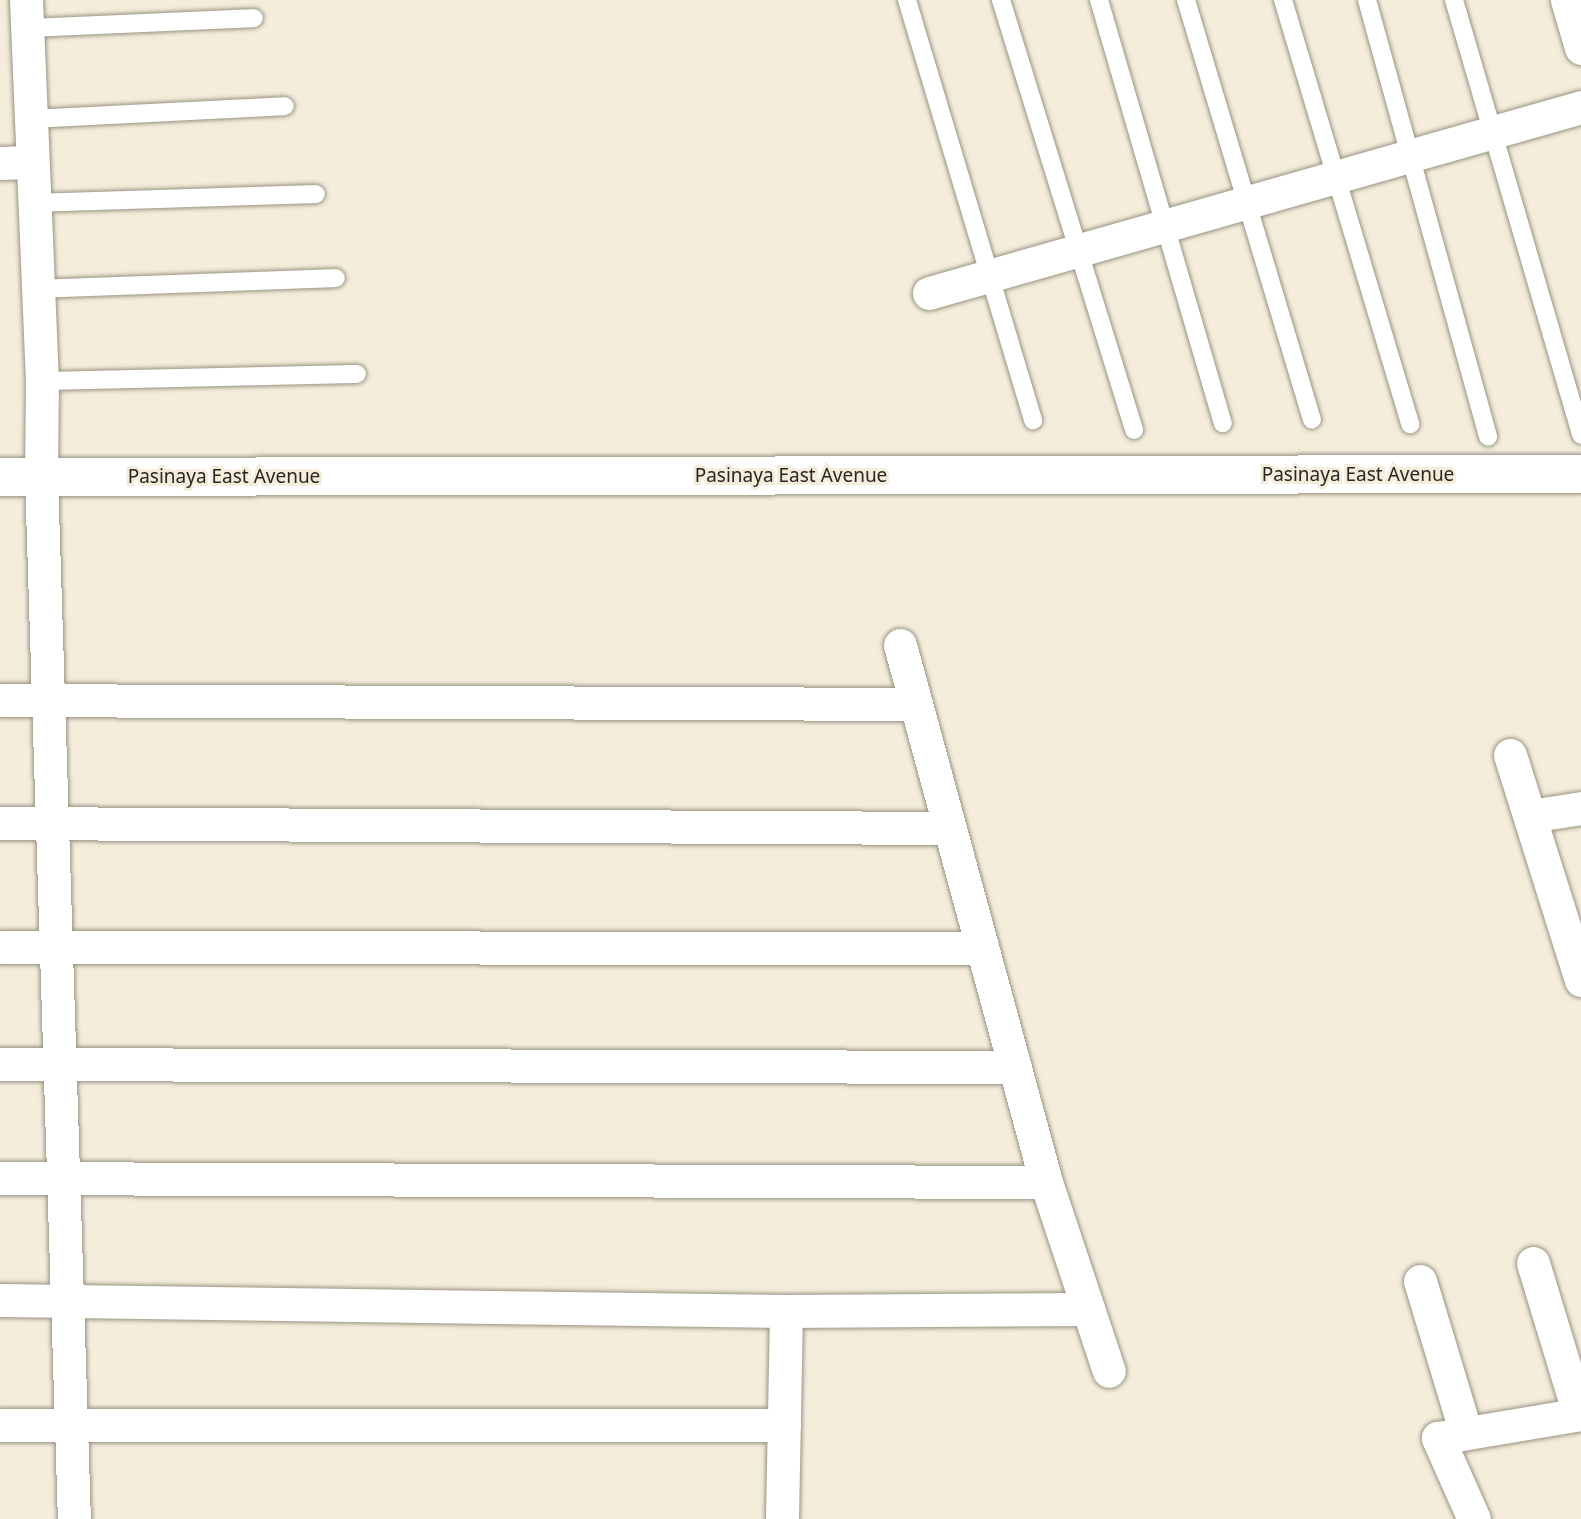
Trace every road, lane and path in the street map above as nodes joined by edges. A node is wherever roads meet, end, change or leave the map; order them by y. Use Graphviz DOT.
graph roads {
  1 [pos="907,0"];
  2 [pos="1002,0"];
  3 [pos="1099,0"];
  4 [pos="1186,0"];
  5 [pos="1283,0"];
  6 [pos="1367,0"];
  7 [pos="1454,0"];
  8 [pos="26,14"];
  9 [pos="254,18"];
  10 [pos="285,106"];
  11 [pos="1581,107"];
  12 [pos="30,119"];
  13 [pos="1492,133"];
  14 [pos="1410,156"];
  15 [pos="16,162"];
  16 [pos="1338,177"];
  17 [pos="316,194"];
  18 [pos="1247,202"];
  19 [pos="33,203"];
  20 [pos="1165,226"];
  21 [pos="1079,251"];
  22 [pos="990,276"];
  23 [pos="335,278"];
  24 [pos="37,289"];
  25 [pos="929,293"];
  26 [pos="358,374"];
  27 [pos="42,381"];
  28 [pos="1312,419"];
  29 [pos="1032,421"];
  30 [pos="1223,424"];
  31 [pos="1410,424"];
  32 [pos="1134,430"];
  33 [pos="1581,435"];
  34 [pos="1488,437"];
  35 [pos="1581,474"];
  36 [pos="0,477"];
  37 [pos="41,477"];
  38 [pos="900,645"];
  39 [pos="48,699"];
  40 [pos="0,700"];
  41 [pos="916,704"];
  42 [pos="1510,755"];
  43 [pos="1581,808"];
  44 [pos="1530,816"];
  45 [pos="0,823"];
  46 [pos="52,823"];
  47 [pos="949,828"];
  48 [pos="1572,924"];
  49 [pos="0,947"];
  50 [pos="982,947"];
  51 [pos="56,948"];
  52 [pos="1581,980"];
  53 [pos="0,1064"];
  54 [pos="59,1064"];
  55 [pos="1014,1068"];
  56 [pos="0,1178"];
  57 [pos="63,1179"];
  58 [pos="1046,1182"];
  59 [pos="1533,1263"];
  60 [pos="1420,1281"];
  61 [pos="0,1300"];
  62 [pos="66,1300"];
  63 [pos="1088,1309"];
  64 [pos="786,1311"];
  65 [pos="1109,1371"];
  66 [pos="1580,1414"];
  67 [pos="783,1424"];
  68 [pos="0,1425"];
  69 [pos="71,1427"];
  70 [pos="1466,1433"];
  71 [pos="74,1519"];
  72 [pos="782,1519"];
  73 [pos="1474,1519"];
  1 -- 22 [label="lane"];
  2 -- 21 [label="lane"];
  3 -- 20 [label="lane"];
  4 -- 18 [label="lane"];
  5 -- 16 [label="lane"];
  6 -- 14 [label="lane"];
  7 -- 13 [label="lane"];
  8 -- 9 [label="lane"];
  8 -- 12 [label="street"];
  10 -- 12 [label="lane"];
  11 -- 13 [label="street"];
  12 -- 15 [label="street"];
  13 -- 14 [label="street"];
  13 -- 33 [label="lane"];
  14 -- 16 [label="street"];
  14 -- 34 [label="lane"];
  15 -- 19 [label="street"];
  16 -- 18 [label="street"];
  16 -- 31 [label="lane"];
  17 -- 19 [label="lane"];
  18 -- 20 [label="street"];
  18 -- 28 [label="lane"];
  19 -- 24 [label="street"];
  20 -- 21 [label="street"];
  20 -- 30 [label="lane"];
  21 -- 22 [label="street"];
  21 -- 32 [label="lane"];
  22 -- 25 [label="street"];
  22 -- 29 [label="lane"];
  23 -- 24 [label="lane"];
  24 -- 27 [label="street"];
  26 -- 27 [label="lane"];
  27 -- 37 [label="street"];
  35 -- 37 [label="street, Pasinaya East Avenue"];
  36 -- 37 [label="street, Pasinaya East Avenue"];
  37 -- 39 [label="street"];
  38 -- 41 [label="street"];
  39 -- 40 [label="street"];
  39 -- 41 [label="street"];
  39 -- 46 [label="street"];
  41 -- 47 [label="street"];
  42 -- 44 [label="street"];
  43 -- 44 [label="street"];
  44 -- 48 [label="street"];
  45 -- 46 [label="street"];
  46 -- 47 [label="street"];
  46 -- 51 [label="street"];
  47 -- 50 [label="street"];
  48 -- 52 [label="street"];
  49 -- 51 [label="street"];
  50 -- 51 [label="street"];
  50 -- 55 [label="street"];
  51 -- 54 [label="street"];
  53 -- 54 [label="street"];
  54 -- 55 [label="street"];
  54 -- 57 [label="street"];
  55 -- 58 [label="street"];
  56 -- 57 [label="street"];
  57 -- 58 [label="street"];
  57 -- 62 [label="street"];
  58 -- 63 [label="street"];
  59 -- 66 [label="street"];
  60 -- 70 [label="street"];
  61 -- 62 [label="street"];
  62 -- 64 [label="street"];
  62 -- 69 [label="street"];
  63 -- 64 [label="street"];
  63 -- 65 [label="street"];
  64 -- 67 [label="street"];
  66 -- 70 [label="street"];
  67 -- 69 [label="street"];
  67 -- 72 [label="street"];
  68 -- 69 [label="street"];
  69 -- 71 [label="street"];
  70 -- 73 [label="street"];
}
